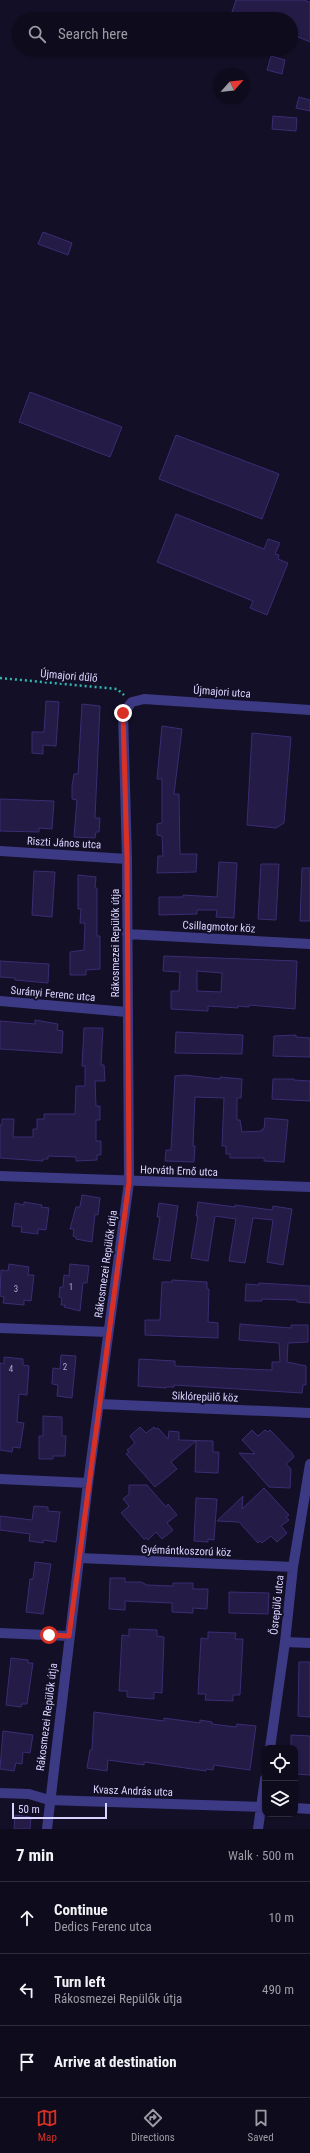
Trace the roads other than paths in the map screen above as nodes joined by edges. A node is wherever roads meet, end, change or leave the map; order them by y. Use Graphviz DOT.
graph roads {
  1 [pos="132,702"];
  2 [pos="310,710"];
  3 [pos="0,851"];
  4 [pos="127,858"];
  5 [pos="127,934"];
  6 [pos="310,944"];
  7 [pos="0,1002"];
  8 [pos="127,1012"];
  9 [pos="0,1176"];
  10 [pos="129,1182"];
  11 [pos="310,1187"];
  12 [pos="0,1328"];
  13 [pos="108,1332"];
  14 [pos="99,1404"];
  15 [pos="310,1413"];
  16 [pos="310,1464"];
  17 [pos="0,1479"];
  18 [pos="88,1484"];
  19 [pos="308,1487"];
  20 [pos="79,1558"];
  21 [pos="293,1567"];
  22 [pos="0,1633"];
  23 [pos="69,1636"];
  24 [pos="285,1642"];
  25 [pos="310,1643"];
  26 [pos="270,1745"];
  27 [pos="0,1793"];
  28 [pos="49,1800"];
  29 [pos="262,1807"];
  30 [pos="298,1808"];
  31 [pos="310,1809"];
  32 [pos="262,1811"];
  33 [pos="47,1829"];
  34 [pos="258,1829"];
  1 -- 2 [label="street, Újmajori utca"];
  1 -- 4 [label="street, Rákosmezei Repülők útja"];
  3 -- 4 [label="street, Riszti János utca"];
  4 -- 5 [label="street, Rákosmezei Repülők útja"];
  5 -- 6 [label="street, Csillagmotor köz"];
  5 -- 8 [label="street, Rákosmezei Repülők útja"];
  7 -- 8 [label="street, Surányi Ferenc utca"];
  8 -- 10 [label="street, Rákosmezei Repülők útja"];
  9 -- 10 [label="street, Horváth Ernő utca"];
  10 -- 11 [label="street, Horváth Ernő utca"];
  10 -- 13 [label="street, Rákosmezei Repülők útja"];
  12 -- 13 [label="street"];
  13 -- 14 [label="street, Rákosmezei Repülők útja"];
  14 -- 15 [label="street, Siklórepülő köz"];
  14 -- 18 [label="street, Rákosmezei Repülők útja"];
  16 -- 19 [label="street, Ősrepülő utca"];
  17 -- 18 [label="street"];
  18 -- 20 [label="street, Rákosmezei Repülők útja"];
  19 -- 21 [label="street, Ősrepülő utca"];
  20 -- 21 [label="street, Gyémántkoszorú köz"];
  20 -- 23 [label="street, Rákosmezei Repülők útja"];
  21 -- 24 [label="street, Ősrepülő utca"];
  22 -- 23 [label="street"];
  23 -- 28 [label="street, Rákosmezei Repülők útja"];
  24 -- 25 [label="street"];
  24 -- 26 [label="street, Ősrepülő utca"];
  27 -- 28 [label="street, Kvasz András utca"];
  28 -- 29 [label="street, Kvasz András utca"];
  28 -- 33 [label="street, Rákosmezei Repülők útja"];
  30 -- 31 [label="street"];
  32 -- 34 [label="street"];
}
